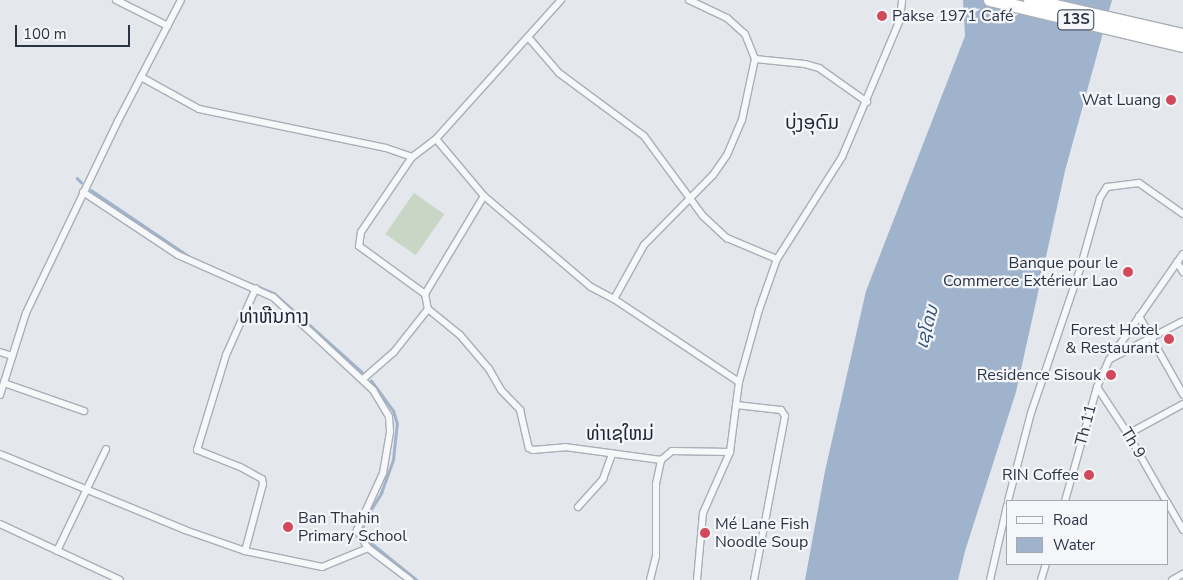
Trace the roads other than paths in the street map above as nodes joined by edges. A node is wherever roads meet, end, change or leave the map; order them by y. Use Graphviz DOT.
graph roads {
  1 [pos="116,0"];
  2 [pos="182,0"];
  3 [pos="561,0"];
  4 [pos="689,0"];
  5 [pos="902,0"];
  6 [pos="990,0"];
  7 [pos="1030,0"];
  8 [pos="168,26"];
  9 [pos="1183,35"];
  10 [pos="1164,36"];
  11 [pos="528,37"];
  12 [pos="1183,46"];
  13 [pos="755,59"];
  14 [pos="141,77"];
  15 [pos="867,102"];
  16 [pos="436,139"];
  17 [pos="412,157"];
  18 [pos="83,192"];
  19 [pos="484,196"];
  20 [pos="691,198"];
  21 [pos="1183,214"];
  22 [pos="1183,254"];
  23 [pos="777,259"];
  24 [pos="1177,262"];
  25 [pos="1183,272"];
  26 [pos="256,288"];
  27 [pos="425,294"];
  28 [pos="614,299"];
  29 [pos="428,309"];
  30 [pos="1139,316"];
  31 [pos="1183,321"];
  32 [pos="1152,340"];
  33 [pos="0,352"];
  34 [pos="12,356"];
  35 [pos="1109,360"];
  36 [pos="363,379"];
  37 [pos="739,382"];
  38 [pos="4,383"];
  39 [pos="1097,387"];
  40 [pos="1183,394"];
  41 [pos="0,395"];
  42 [pos="1183,404"];
  43 [pos="736,405"];
  44 [pos="84,411"];
  45 [pos="1128,434"];
  46 [pos="106,449"];
  47 [pos="730,452"];
  48 [pos="0,454"];
  49 [pos="612,454"];
  50 [pos="661,460"];
  51 [pos="87,488"];
  52 [pos="1008,500"];
  53 [pos="1065,500"];
  54 [pos="1163,500"];
  55 [pos="578,507"];
  56 [pos="1168,507"];
  57 [pos="1006,510"];
  58 [pos="0,524"];
  59 [pos="1183,530"];
  60 [pos="368,548"];
  61 [pos="57,551"];
  62 [pos="245,551"];
  63 [pos="1046,565"];
  64 [pos="1183,574"];
  65 [pos="120,580"];
  66 [pos="410,580"];
  67 [pos="650,580"];
  68 [pos="696,580"];
  69 [pos="754,580"];
  70 [pos="990,580"];
  71 [pos="1041,580"];
  72 [pos="1172,580"];
  1 -- 8 [label="street"];
  2 -- 8 [label="street"];
  3 -- 11 [label="street"];
  4 -- 13 [label="street"];
  5 -- 15 [label="street"];
  6 -- 10 [label="highway, 13S"];
  7 -- 10 [label="highway, 13S"];
  8 -- 14 [label="street"];
  9 -- 10 [label="highway, 13S"];
  10 -- 12 [label="highway, 13S"];
  11 -- 16 [label="street"];
  11 -- 20 [label="street"];
  13 -- 15 [label="street"];
  13 -- 20 [label="street"];
  14 -- 17 [label="street"];
  14 -- 18 [label="street"];
  15 -- 23 [label="street"];
  16 -- 17 [label="street"];
  16 -- 19 [label="street"];
  17 -- 27 [label="street"];
  18 -- 26 [label="street"];
  18 -- 34 [label="street"];
  19 -- 27 [label="street"];
  19 -- 28 [label="street"];
  20 -- 23 [label="street"];
  20 -- 28 [label="street"];
  21 -- 52 [label="street"];
  22 -- 24 [label="street, Th 11"];
  23 -- 37 [label="street"];
  24 -- 25 [label="street"];
  24 -- 30 [label="street, Th 11"];
  26 -- 36 [label="street"];
  26 -- 62 [label="street"];
  27 -- 29 [label="street"];
  28 -- 37 [label="street"];
  29 -- 36 [label="street"];
  29 -- 49 [label="street"];
  30 -- 32 [label="street"];
  30 -- 35 [label="street, Th 11"];
  31 -- 32 [label="street"];
  32 -- 35 [label="street"];
  32 -- 40 [label="street"];
  33 -- 34 [label="street"];
  34 -- 38 [label="street"];
  35 -- 39 [label="street, Th 11"];
  36 -- 60 [label="street"];
  37 -- 43 [label="street"];
  38 -- 41 [label="street"];
  38 -- 44 [label="street"];
  39 -- 45 [label="street, Th 9"];
  39 -- 53 [label="street, Th 11"];
  42 -- 45 [label="street"];
  43 -- 47 [label="street"];
  43 -- 69 [label="street"];
  45 -- 54 [label="street, Th 9"];
  46 -- 51 [label="street"];
  47 -- 50 [label="street"];
  47 -- 68 [label="street"];
  48 -- 51 [label="street"];
  49 -- 50 [label="street"];
  49 -- 55 [label="street"];
  50 -- 67 [label="street"];
  51 -- 61 [label="street"];
  51 -- 62 [label="street"];
  56 -- 59 [label="street, Th 9"];
  57 -- 70 [label="street"];
  58 -- 61 [label="street"];
  60 -- 62 [label="street"];
  60 -- 66 [label="street"];
  61 -- 65 [label="street"];
  63 -- 71 [label="street"];
  64 -- 72 [label="street"];
}
